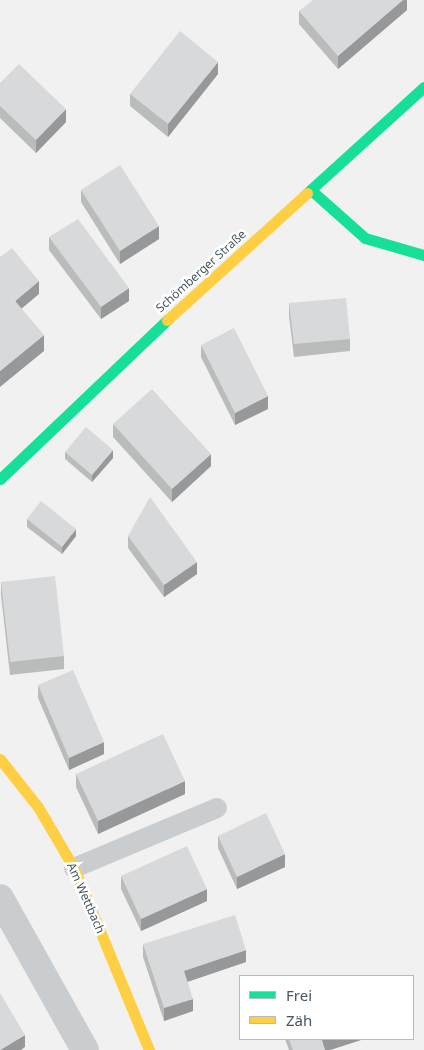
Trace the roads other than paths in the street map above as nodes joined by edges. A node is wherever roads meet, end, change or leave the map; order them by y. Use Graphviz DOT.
graph roads {
  1 [pos="424,87"];
  2 [pos="311,190"];
  3 [pos="424,255"];
  4 [pos="0,479"];
  5 [pos="0,759"];
  6 [pos="217,808"];
  7 [pos="74,868"];
  8 [pos="0,898"];
  9 [pos="85,1050"];
  10 [pos="149,1050"];
  1 -- 2 [label="main road, Schömberger Straße"];
  2 -- 3 [label="main road"];
  2 -- 4 [label="main road, Schömberger Straße"];
  5 -- 7 [label="main road, Am Wettbach"];
  6 -- 7 [label="lane"];
  7 -- 10 [label="main road, Am Wettbach"];
  8 -- 9 [label="street"];
}
